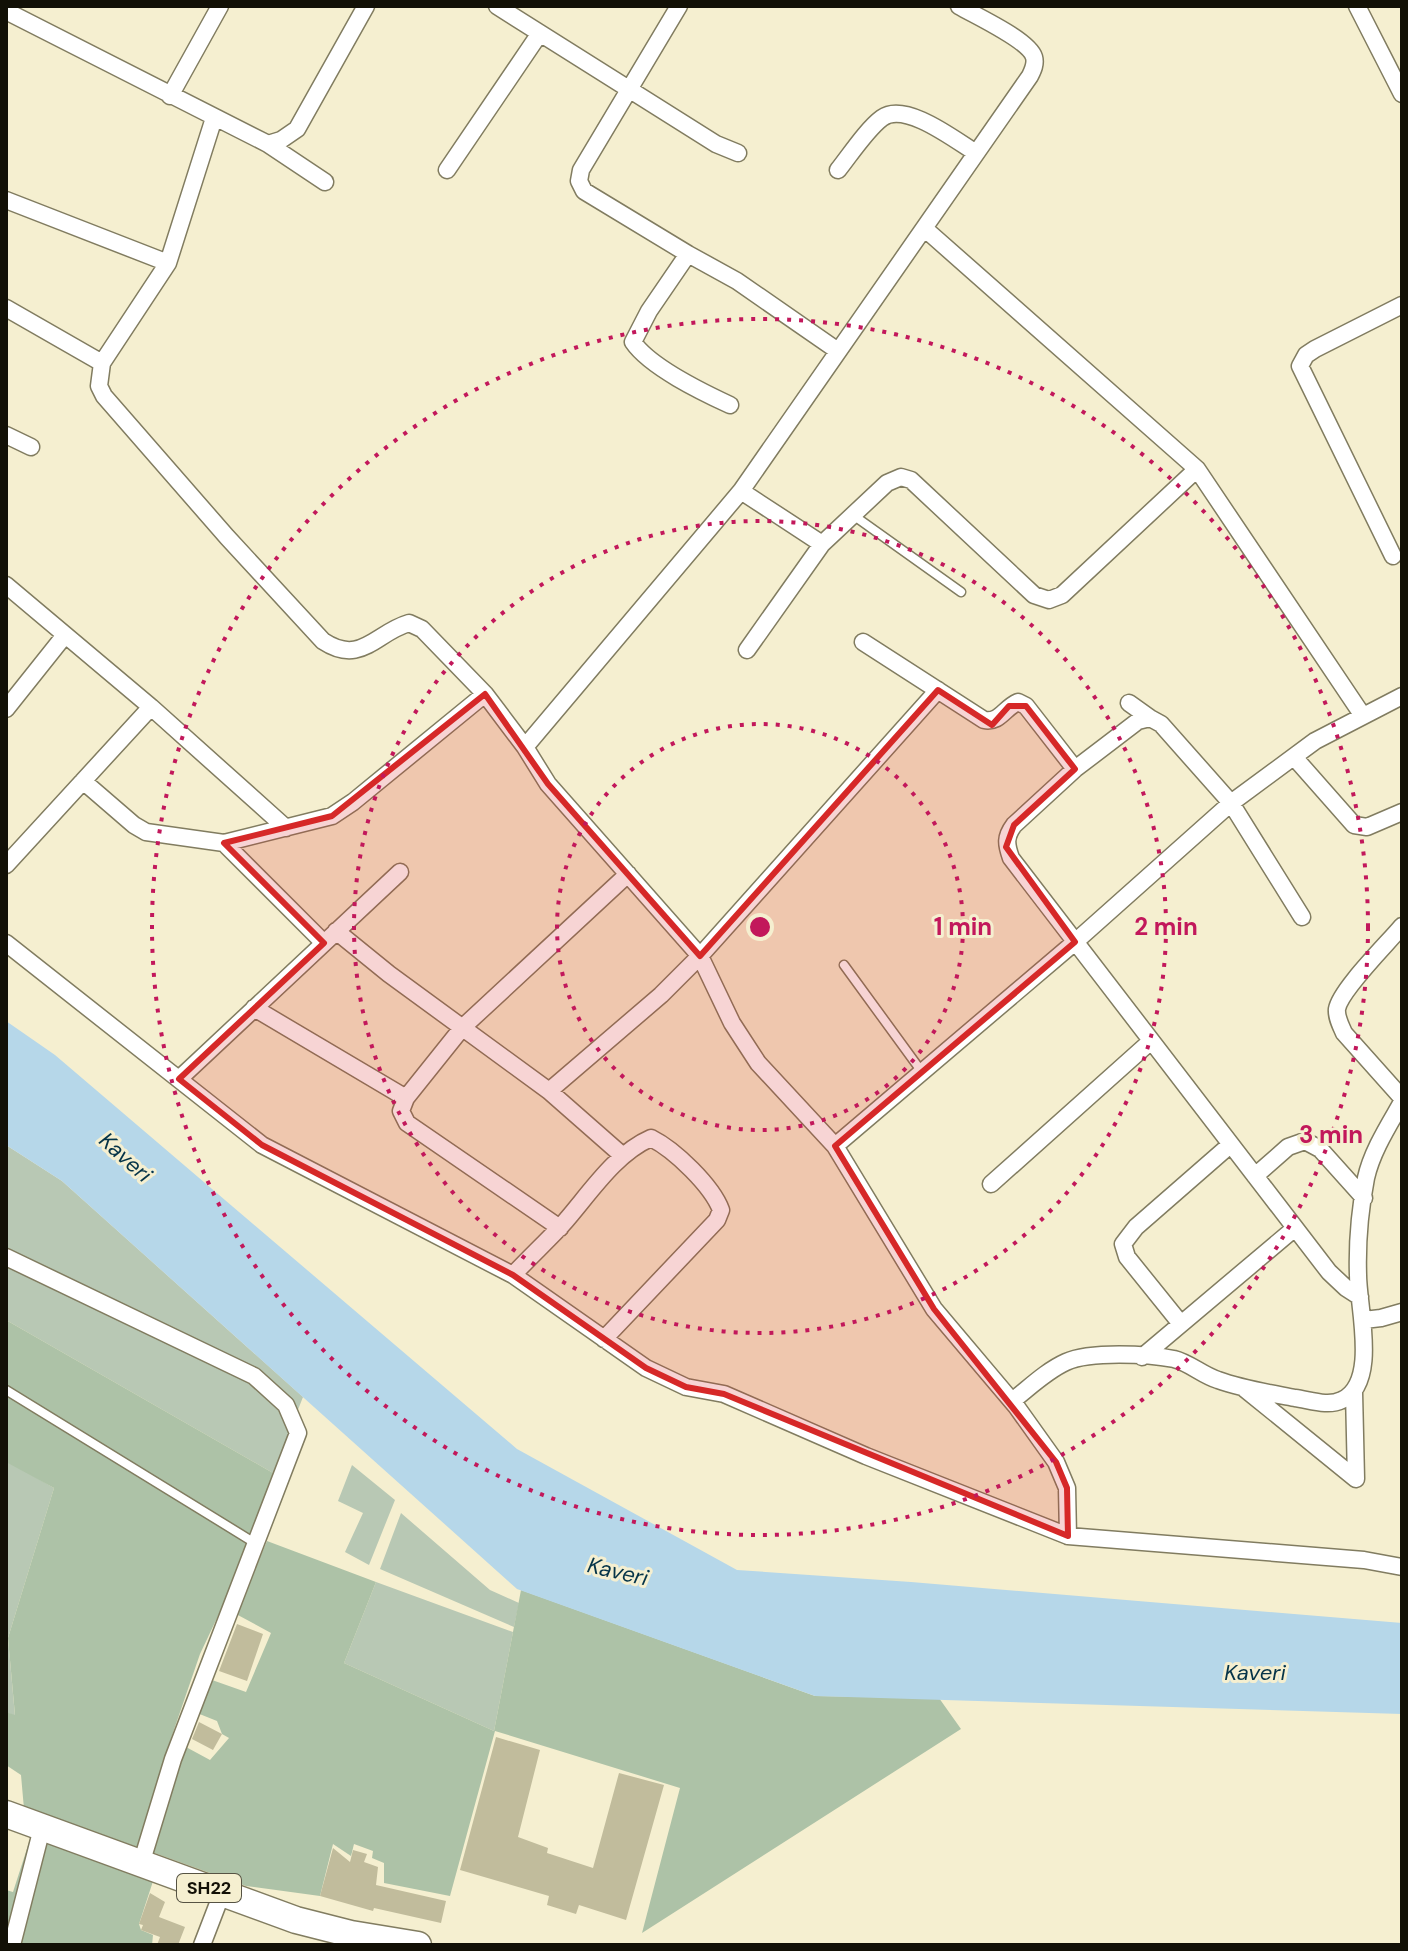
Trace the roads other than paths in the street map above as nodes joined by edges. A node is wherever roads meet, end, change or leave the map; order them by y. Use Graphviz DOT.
graph roads {
  1 [pos="220,6"];
  2 [pos="366,6"];
  3 [pos="497,6"];
  4 [pos="679,6"];
  5 [pos="959,6"];
  6 [pos="1357,6"];
  7 [pos="6,11"];
  8 [pos="540,33"];
  9 [pos="630,90"];
  10 [pos="1402,94"];
  11 [pos="170,96"];
  12 [pos="214,118"];
  13 [pos="268,144"];
  14 [pos="738,153"];
  15 [pos="976,153"];
  16 [pos="447,170"];
  17 [pos="838,170"];
  18 [pos="325,182"];
  19 [pos="6,200"];
  20 [pos="924,228"];
  21 [pos="688,254"];
  22 [pos="168,263"];
  23 [pos="1402,305"];
  24 [pos="6,308"];
  25 [pos="838,351"];
  26 [pos="102,363"];
  27 [pos="730,405"];
  28 [pos="6,435"];
  29 [pos="31,447"];
  30 [pos="1197,469"];
  31 [pos="741,491"];
  32 [pos="853,515"];
  33 [pos="822,544"];
  34 [pos="1393,556"];
  35 [pos="6,585"];
  36 [pos="961,592"];
  37 [pos="65,635"];
  38 [pos="863,642"];
  39 [pos="747,650"];
  40 [pos="938,690"];
  41 [pos="485,694"];
  42 [pos="1402,696"];
  43 [pos="1129,703"];
  44 [pos="151,707"];
  45 [pos="6,709"];
  46 [pos="1363,716"];
  47 [pos="1150,718"];
  48 [pos="525,747"];
  49 [pos="1294,757"];
  50 [pos="1075,769"];
  51 [pos="83,781"];
  52 [pos="1231,803"];
  53 [pos="1402,812"];
  54 [pos="286,828"];
  55 [pos="224,843"];
  56 [pos="6,865"];
  57 [pos="400,872"];
  58 [pos="628,874"];
  59 [pos="1302,917"];
  60 [pos="1402,926"];
  61 [pos="330,937"];
  62 [pos="1075,942"];
  63 [pos="6,943"];
  64 [pos="700,956"];
  65 [pos="844,965"];
  66 [pos="254,1008"];
  67 [pos="462,1028"];
  68 [pos="1151,1041"];
  69 [pos="922,1072"];
  70 [pos="179,1079"];
  71 [pos="549,1091"];
  72 [pos="406,1098"];
  73 [pos="1402,1100"];
  74 [pos="1230,1145"];
  75 [pos="835,1146"];
  76 [pos="623,1156"];
  77 [pos="1255,1176"];
  78 [pos="991,1184"];
  79 [pos="1364,1198"];
  80 [pos="560,1228"];
  81 [pos="1295,1228"];
  82 [pos="6,1257"];
  83 [pos="513,1275"];
  84 [pos="1360,1297"];
  85 [pos="1402,1312"];
  86 [pos="1364,1320"];
  87 [pos="1181,1324"];
  88 [pos="604,1339"];
  89 [pos="1142,1357"];
  90 [pos="1243,1388"];
  91 [pos="6,1390"];
  92 [pos="1354,1392"];
  93 [pos="1012,1401"];
  94 [pos="1068,1536"];
  95 [pos="255,1543"];
  96 [pos="1402,1567"];
  97 [pos="6,1814"];
  98 [pos="42,1828"];
  99 [pos="141,1864"];
  100 [pos="222,1893"];
  101 [pos="350,1939"];
  102 [pos="12,1945"];
  103 [pos="202,1945"];
  104 [pos="418,1945"];
  1 -- 11 [label="street"];
  2 -- 13 [label="street"];
  3 -- 8 [label="street"];
  4 -- 9 [label="street"];
  5 -- 15 [label="street"];
  6 -- 10 [label="street"];
  7 -- 11 [label="street"];
  8 -- 9 [label="street"];
  8 -- 16 [label="street"];
  9 -- 14 [label="street"];
  9 -- 21 [label="street"];
  11 -- 12 [label="street"];
  12 -- 13 [label="street"];
  12 -- 22 [label="street"];
  13 -- 18 [label="street"];
  15 -- 17 [label="street"];
  15 -- 20 [label="street"];
  19 -- 22 [label="street"];
  20 -- 25 [label="street"];
  20 -- 30 [label="street"];
  21 -- 25 [label="street"];
  21 -- 27 [label="street"];
  22 -- 26 [label="street"];
  23 -- 34 [label="street"];
  24 -- 26 [label="street"];
  25 -- 31 [label="street"];
  26 -- 41 [label="street"];
  28 -- 29 [label="street"];
  30 -- 32 [label="street"];
  30 -- 46 [label="street"];
  31 -- 33 [label="street"];
  31 -- 48 [label="street"];
  32 -- 33 [label="street"];
  32 -- 36 [label="lane"];
  33 -- 39 [label="street"];
  35 -- 37 [label="street"];
  37 -- 44 [label="street"];
  37 -- 45 [label="street"];
  38 -- 40 [label="street"];
  40 -- 50 [label="street"];
  40 -- 64 [label="street"];
  41 -- 48 [label="street"];
  41 -- 54 [label="street"];
  42 -- 46 [label="street"];
  43 -- 47 [label="street"];
  44 -- 51 [label="street"];
  44 -- 54 [label="street"];
  46 -- 49 [label="street"];
  47 -- 50 [label="street"];
  47 -- 52 [label="street"];
  48 -- 58 [label="street"];
  49 -- 52 [label="street"];
  49 -- 53 [label="street"];
  50 -- 62 [label="street"];
  51 -- 55 [label="street"];
  51 -- 56 [label="street"];
  52 -- 59 [label="street"];
  52 -- 62 [label="street"];
  54 -- 55 [label="street"];
  55 -- 61 [label="street"];
  57 -- 61 [label="street"];
  58 -- 64 [label="street"];
  58 -- 67 [label="street"];
  60 -- 73 [label="street"];
  61 -- 66 [label="street"];
  61 -- 67 [label="street"];
  62 -- 68 [label="street"];
  62 -- 69 [label="street"];
  63 -- 70 [label="street"];
  64 -- 71 [label="street"];
  64 -- 75 [label="street"];
  65 -- 69 [label="lane"];
  66 -- 70 [label="street"];
  66 -- 72 [label="street"];
  67 -- 71 [label="street"];
  67 -- 72 [label="street"];
  68 -- 74 [label="street"];
  68 -- 78 [label="street"];
  69 -- 75 [label="street"];
  70 -- 83 [label="street"];
  71 -- 76 [label="street"];
  72 -- 80 [label="street"];
  73 -- 79 [label="street"];
  74 -- 77 [label="street"];
  74 -- 87 [label="street"];
  75 -- 93 [label="street"];
  76 -- 80 [label="street"];
  76 -- 88 [label="street"];
  77 -- 79 [label="street"];
  77 -- 81 [label="street"];
  79 -- 84 [label="street"];
  80 -- 83 [label="street"];
  81 -- 84 [label="street"];
  81 -- 87 [label="street"];
  82 -- 95 [label="street"];
  83 -- 88 [label="street"];
  84 -- 86 [label="street"];
  85 -- 86 [label="street"];
  86 -- 92 [label="street"];
  87 -- 89 [label="street"];
  88 -- 94 [label="street"];
  89 -- 90 [label="street"];
  89 -- 93 [label="street"];
  90 -- 92 [label="street"];
  90 -- 92 [label="street"];
  91 -- 95 [label="lane"];
  93 -- 94 [label="street"];
  94 -- 96 [label="street"];
  95 -- 99 [label="street"];
  97 -- 98 [label="main road, SH22"];
  98 -- 99 [label="main road, SH22"];
  98 -- 102 [label="street"];
  99 -- 100 [label="main road, SH22"];
  100 -- 101 [label="main road, SH22"];
  100 -- 103 [label="street"];
  101 -- 104 [label="main road, SH22"];
}
